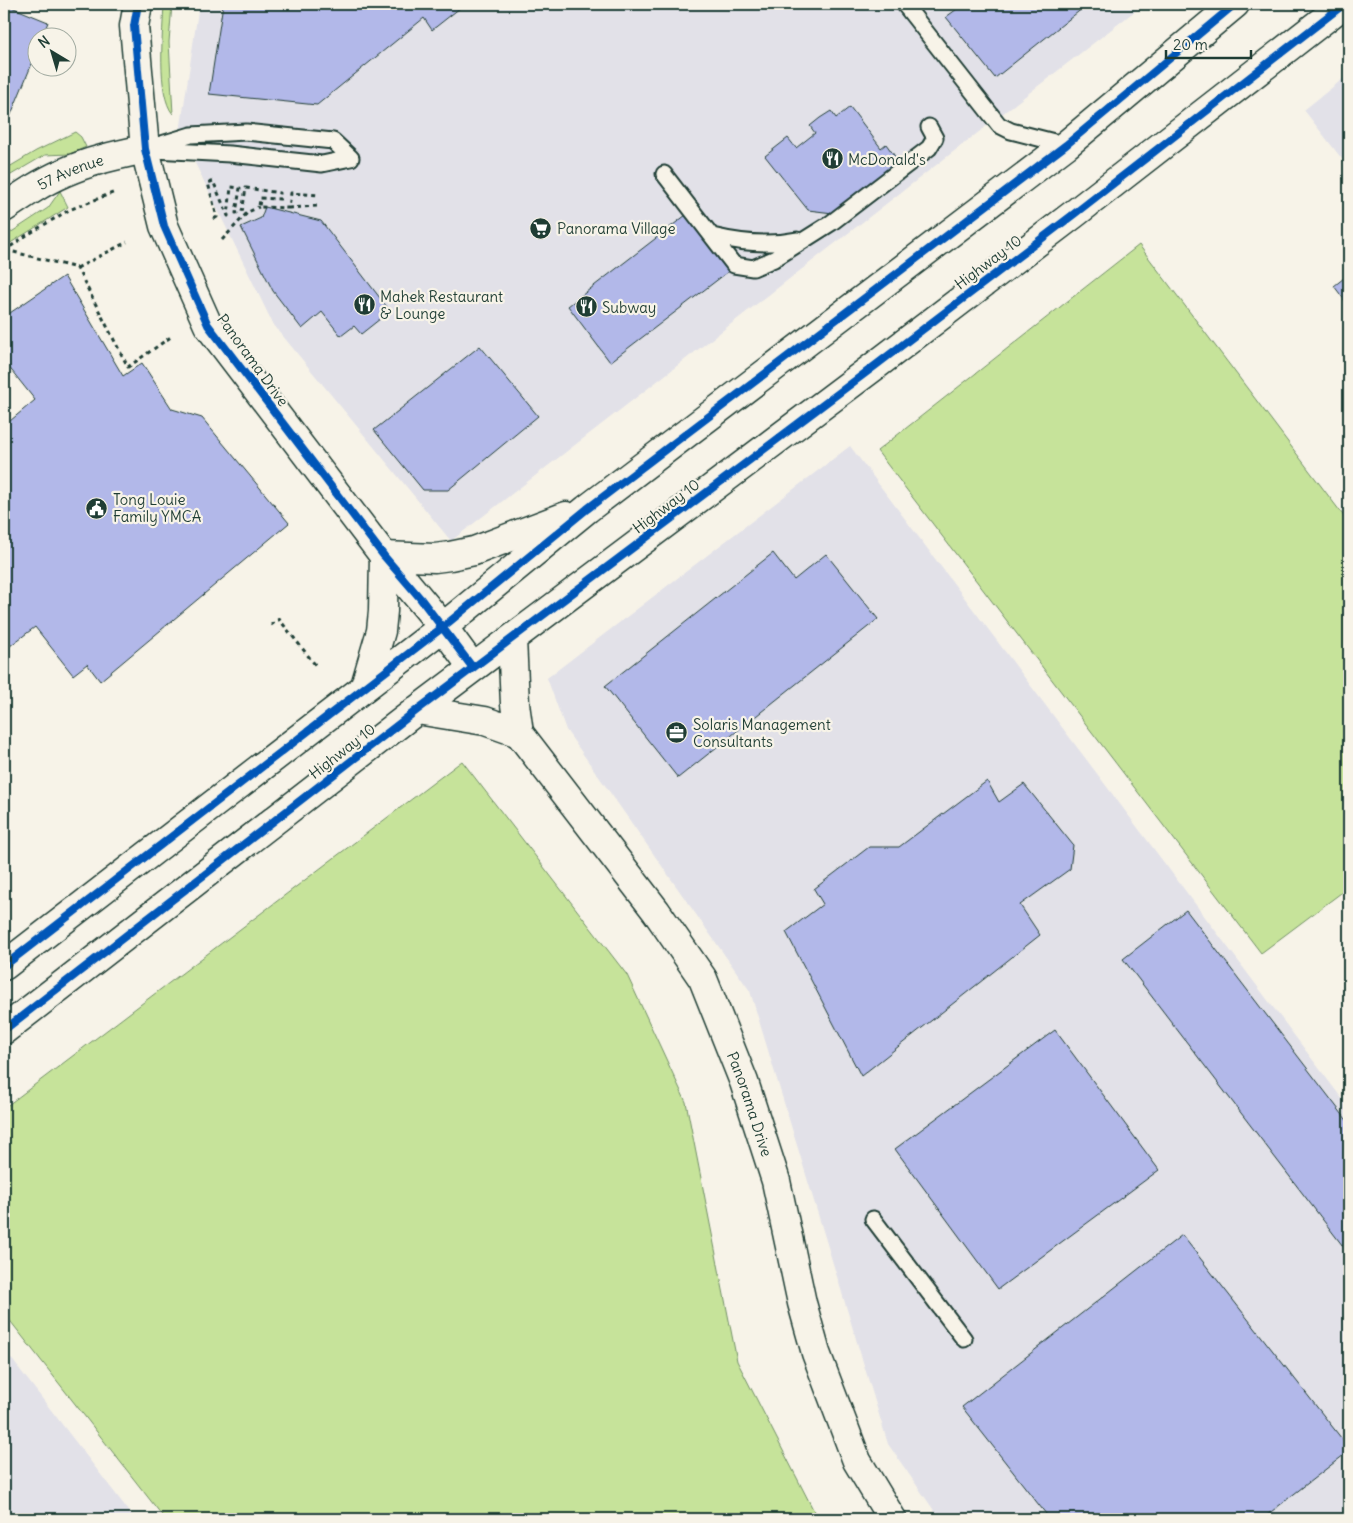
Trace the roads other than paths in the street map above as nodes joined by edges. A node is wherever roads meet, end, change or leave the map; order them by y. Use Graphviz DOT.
graph roads {
  1 [pos="138,4"];
  2 [pos="904,4"];
  3 [pos="1236,4"];
  4 [pos="1344,4"];
  5 [pos="929,127"];
  6 [pos="1066,145"];
  7 [pos="145,149"];
  8 [pos="664,174"];
  9 [pos="4,208"];
  10 [pos="712,236"];
  11 [pos="804,239"];
  12 [pos="587,509"];
  13 [pos="384,556"];
  14 [pos="443,627"];
  15 [pos="512,639"];
  16 [pos="474,668"];
  17 [pos="365,686"];
  18 [pos="417,710"];
  19 [pos="519,733"];
  20 [pos="4,966"];
  21 [pos="4,1030"];
  22 [pos="873,1219"];
  23 [pos="964,1339"];
  24 [pos="892,1519"];
  1 -- 7 [label="main road, Panorama Drive"];
  2 -- 6 [label="lane"];
  3 -- 6 [label="main road"];
  4 -- 15 [label="main road, Highway 10"];
  5 -- 11 [label="lane"];
  6 -- 12 [label="main road"];
  7 -- 7 [label="lane"];
  7 -- 9 [label="main road, 57 Avenue"];
  7 -- 13 [label="main road, Panorama Drive"];
  8 -- 10 [label="lane"];
  10 -- 11 [label="lane"];
  10 -- 11 [label="lane"];
  12 -- 13 [label="main road"];
  12 -- 14 [label="main road"];
  13 -- 14 [label="main road, Panorama Drive"];
  13 -- 17 [label="main road"];
  14 -- 16 [label="main road, Panorama Drive"];
  14 -- 17 [label="main road"];
  15 -- 16 [label="main road, Highway 10"];
  15 -- 19 [label="main road"];
  16 -- 18 [label="main road, Highway 10"];
  17 -- 20 [label="main road"];
  18 -- 19 [label="main road"];
  18 -- 21 [label="main road, Highway 10"];
  19 -- 24 [label="main road, Panorama Drive"];
  22 -- 23 [label="lane"];
}
